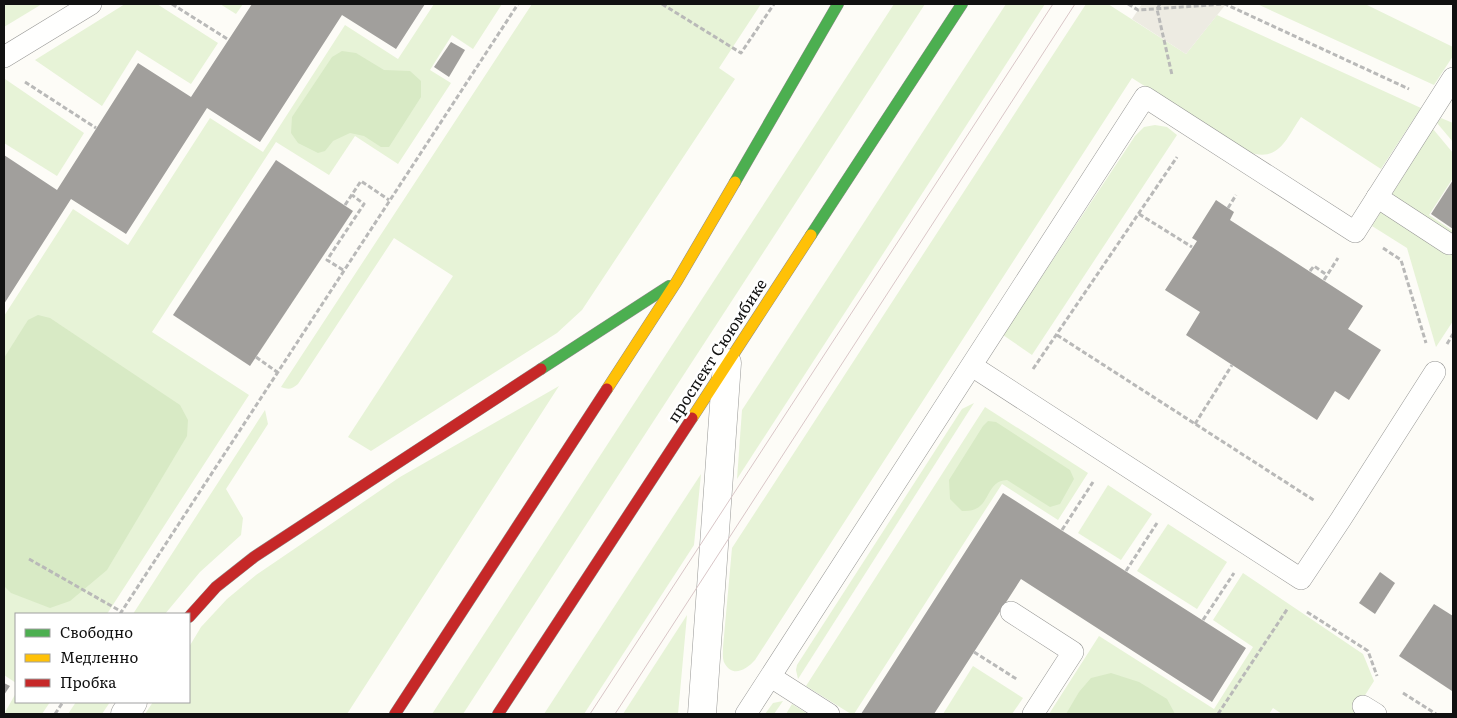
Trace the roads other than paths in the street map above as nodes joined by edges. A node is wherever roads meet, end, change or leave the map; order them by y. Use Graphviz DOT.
graph roads {
  1 [pos="91,4"];
  2 [pos="838,4"];
  3 [pos="962,4"];
  4 [pos="4,57"];
  5 [pos="1453,78"];
  6 [pos="1377,197"];
  7 [pos="1449,244"];
  8 [pos="677,281"];
  9 [pos="727,363"];
  10 [pos="972,366"];
  11 [pos="1435,372"];
  12 [pos="1011,612"];
  13 [pos="190,615"];
  14 [pos="771,677"];
  15 [pos="132,703"];
  16 [pos="1039,706"];
  17 [pos="125,714"];
  18 [pos="395,714"];
  19 [pos="498,714"];
  20 [pos="702,714"];
  21 [pos="746,714"];
  22 [pos="829,714"];
  1 -- 4 [label="lane"];
  2 -- 8 [label="main road"];
  3 -- 9 [label="main road, проспект Сююмбике"];
  5 -- 6 [label="lane"];
  6 -- 7 [label="lane"];
  6 -- 10 [label="lane"];
  8 -- 13 [label="main road"];
  8 -- 18 [label="main road"];
  9 -- 19 [label="main road, проспект Сююмбике"];
  9 -- 20 [label="street"];
  10 -- 11 [label="lane"];
  10 -- 14 [label="lane"];
  12 -- 16 [label="lane"];
  14 -- 21 [label="lane"];
  14 -- 22 [label="lane"];
  15 -- 17 [label="street"];
}
